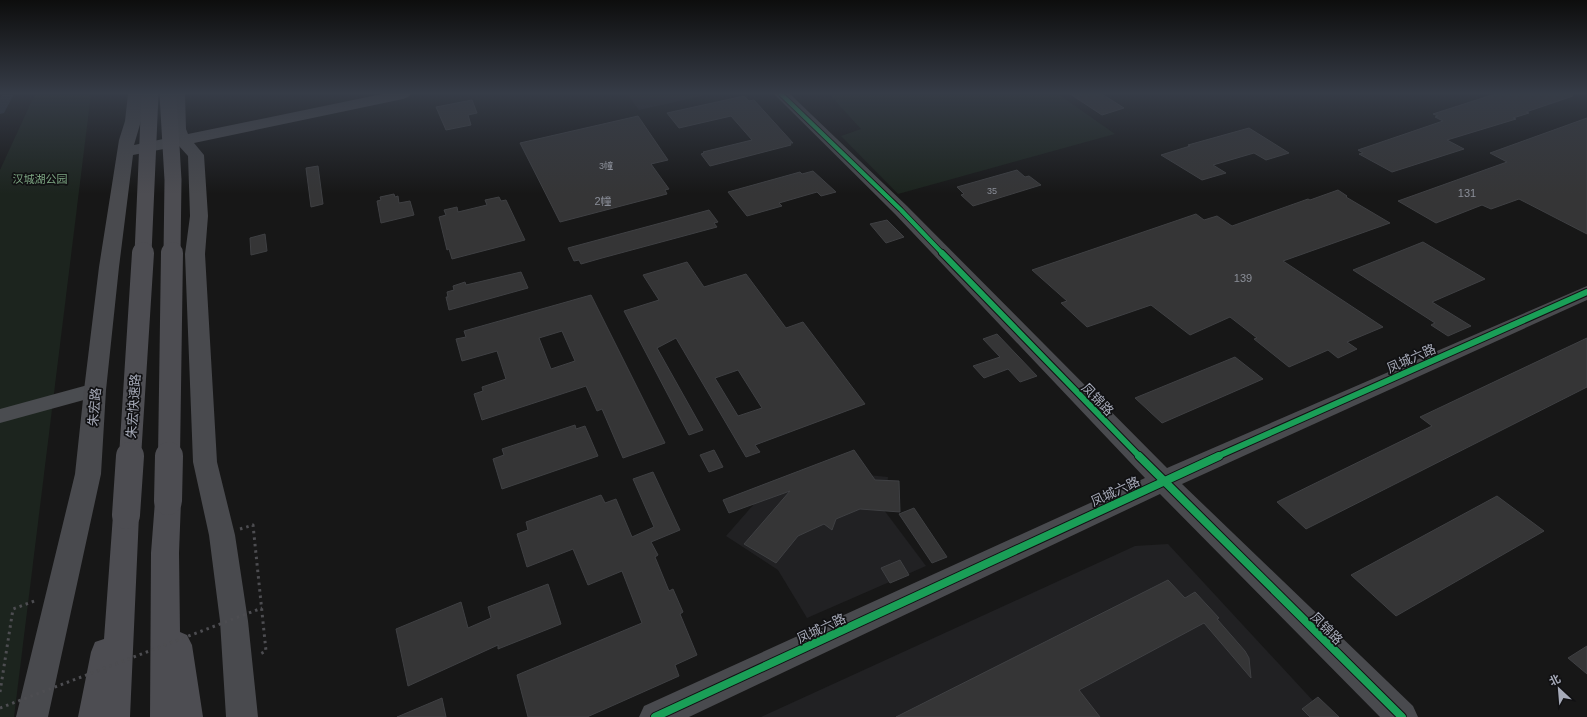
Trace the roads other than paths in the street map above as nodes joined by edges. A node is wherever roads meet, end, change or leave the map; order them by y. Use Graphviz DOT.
graph roads {
  1 [pos="131,127"];
  2 [pos="149,127"];
  3 [pos="170,127"];
  4 [pos="180,127"];
  5 [pos="216,127"];
  6 [pos="222,127"];
  7 [pos="815,127"];
  8 [pos="181,135"];
  9 [pos="126,146"];
  10 [pos="1587,292"];
  11 [pos="95,390"];
  12 [pos="0,416"];
  13 [pos="1163,481"];
  14 [pos="165,553"];
  15 [pos="122,569"];
  16 [pos="32,717"];
  17 [pos="94,717"];
  18 [pos="114,717"];
  19 [pos="166,717"];
  20 [pos="187,717"];
  21 [pos="242,717"];
  22 [pos="655,717"];
  23 [pos="1402,717"];
  1 -- 9 [label="street, 朱宏路"];
  2 -- 15 [label="highway, 朱宏快速路, bridge"];
  3 -- 14 [label="highway, bridge"];
  4 -- 8 [label="street"];
  5 -- 8 [label="street"];
  6 -- 8 [label="street"];
  7 -- 13 [label="street, 凤锦路"];
  8 -- 9 [label="street"];
  8 -- 21 [label="street"];
  9 -- 11 [label="street, 朱宏路"];
  10 -- 13 [label="street, 凤城六路"];
  11 -- 12 [label="street"];
  11 -- 16 [label="street, 朱宏路"];
  13 -- 22 [label="street, 凤城六路"];
  13 -- 23 [label="street, 凤锦路"];
  14 -- 19 [label="highway"];
  14 -- 20 [label="highway"];
  15 -- 17 [label="highway"];
  15 -- 18 [label="highway, 朱宏快速路"];
}
